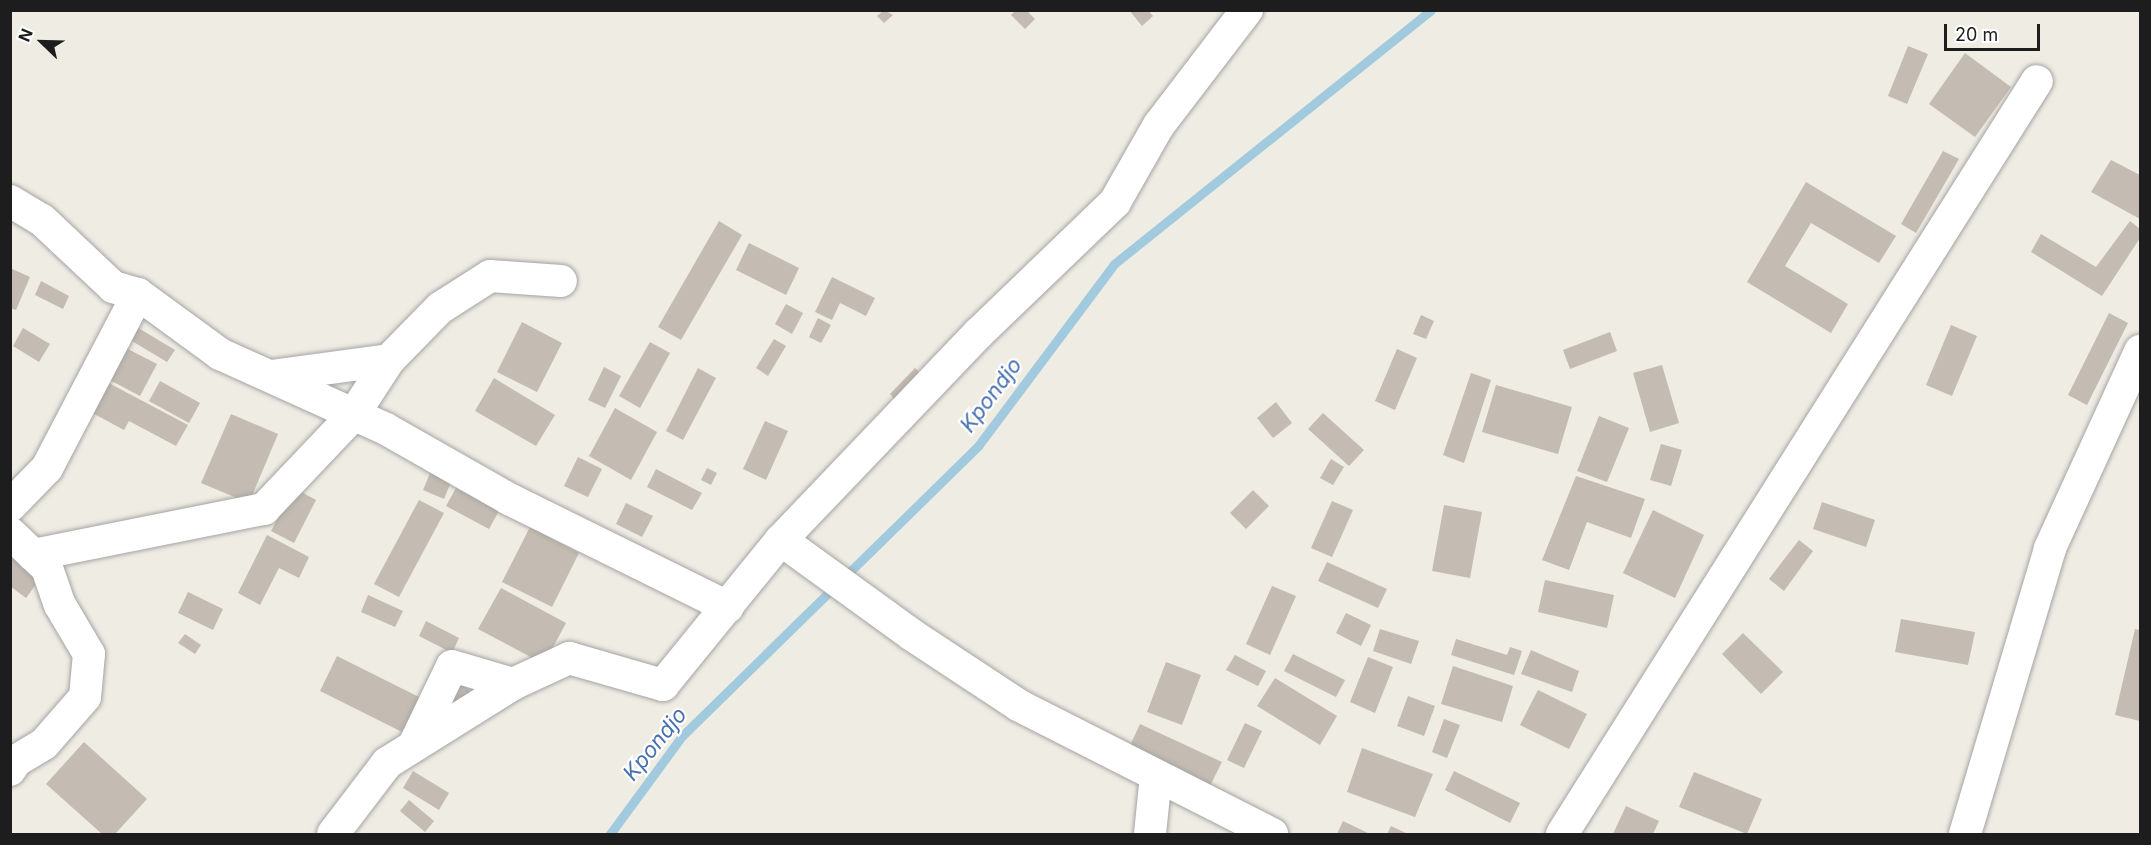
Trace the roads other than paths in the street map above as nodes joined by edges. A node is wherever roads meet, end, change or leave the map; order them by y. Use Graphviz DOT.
graph roads {
  1 [pos="1247,10"];
  2 [pos="2037,81"];
  3 [pos="10,201"];
  4 [pos="561,281"];
  5 [pos="138,294"];
  6 [pos="2140,351"];
  7 [pos="389,360"];
  8 [pos="271,376"];
  9 [pos="354,414"];
  10 [pos="10,506"];
  11 [pos="10,533"];
  12 [pos="790,546"];
  13 [pos="33,555"];
  14 [pos="728,607"];
  15 [pos="513,684"];
  16 [pos="415,743"];
  17 [pos="10,770"];
  18 [pos="1156,775"];
  19 [pos="333,834"];
  20 [pos="1150,834"];
  21 [pos="1272,834"];
  22 [pos="1562,834"];
  23 [pos="1965,834"];
  1 -- 12 [label="street"];
  2 -- 22 [label="street"];
  3 -- 5 [label="street"];
  4 -- 7 [label="street"];
  5 -- 8 [label="street"];
  5 -- 10 [label="street"];
  6 -- 23 [label="street"];
  7 -- 8 [label="street"];
  7 -- 9 [label="street"];
  8 -- 9 [label="street"];
  9 -- 13 [label="street"];
  9 -- 14 [label="street"];
  11 -- 13 [label="street"];
  12 -- 14 [label="street"];
  12 -- 18 [label="street"];
  13 -- 17 [label="street"];
  14 -- 15 [label="street"];
  15 -- 16 [label="street"];
  15 -- 16 [label="street"];
  16 -- 19 [label="street"];
  18 -- 20 [label="street"];
  18 -- 21 [label="street"];
}
